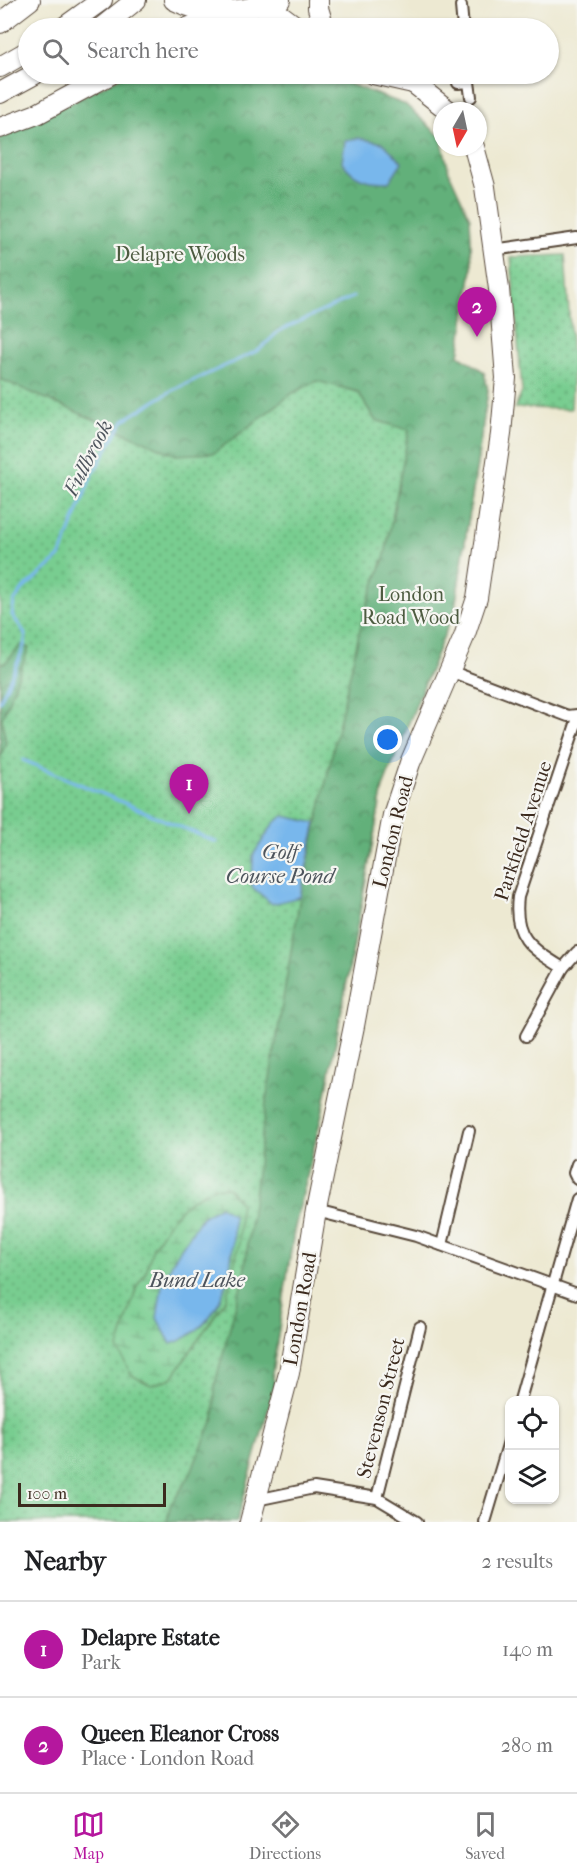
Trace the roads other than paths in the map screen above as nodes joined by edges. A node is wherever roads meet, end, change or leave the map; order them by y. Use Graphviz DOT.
graph roads {
  1 [pos="30,0"];
  2 [pos="102,0"];
  3 [pos="136,0"];
  4 [pos="318,0"];
  5 [pos="175,1"];
  6 [pos="271,3"];
  7 [pos="461,6"];
  8 [pos="229,12"];
  9 [pos="77,18"];
  10 [pos="114,18"];
  11 [pos="213,18"];
  12 [pos="285,18"];
  13 [pos="320,18"];
  14 [pos="462,18"];
  15 [pos="0,23"];
  16 [pos="18,58"];
  17 [pos="0,68"];
  18 [pos="18,83"];
  19 [pos="92,84"];
  20 [pos="424,84"];
  21 [pos="466,84"];
  22 [pos="0,93"];
  23 [pos="471,97"];
  24 [pos="441,102"];
  25 [pos="0,128"];
  26 [pos="476,156"];
  27 [pos="577,238"];
  28 [pos="493,250"];
  29 [pos="450,671"];
  30 [pos="577,715"];
  31 [pos="577,721"];
  32 [pos="577,952"];
  33 [pos="563,968"];
  34 [pos="526,1035"];
  35 [pos="469,1131"];
  36 [pos="577,1164"];
  37 [pos="577,1179"];
  38 [pos="577,1199"];
  39 [pos="316,1212"];
  40 [pos="442,1245"];
  41 [pos="553,1286"];
  42 [pos="577,1294"];
  43 [pos="420,1327"];
  44 [pos="521,1396"];
  45 [pos="506,1450"];
  46 [pos="377,1498"];
  47 [pos="256,1500"];
  48 [pos="250,1522"];
  49 [pos="417,1522"];
  50 [pos="485,1522"];
  1 -- 15 [label="highway"];
  2 -- 9 [label="highway"];
  3 -- 10 [label="highway"];
  4 -- 13 [label="highway"];
  5 -- 8 [label="highway"];
  6 -- 8 [label="highway"];
  6 -- 12 [label="highway"];
  7 -- 14 [label="street"];
  8 -- 11 [label="highway"];
  16 -- 17 [label="highway"];
  18 -- 22 [label="highway"];
  19 -- 25 [label="highway"];
  20 -- 24 [label="highway"];
  21 -- 23 [label="street"];
  26 -- 28 [label="highway, London Road"];
  27 -- 28 [label="street"];
  28 -- 29 [label="highway, London Road"];
  29 -- 30 [label="street"];
  29 -- 39 [label="highway, London Road"];
  31 -- 33 [label="street, Parkfield Avenue"];
  32 -- 33 [label="street"];
  33 -- 34 [label="street"];
  35 -- 40 [label="street"];
  36 -- 37 [label="street"];
  38 -- 41 [label="street"];
  39 -- 40 [label="street"];
  39 -- 47 [label="highway, London Road"];
  40 -- 41 [label="street"];
  41 -- 42 [label="street"];
  41 -- 44 [label="street"];
  43 -- 46 [label="street, Stevenson Street"];
  45 -- 50 [label="street"];
  46 -- 47 [label="street"];
  46 -- 49 [label="street"];
  47 -- 48 [label="highway, London Road"];
}
